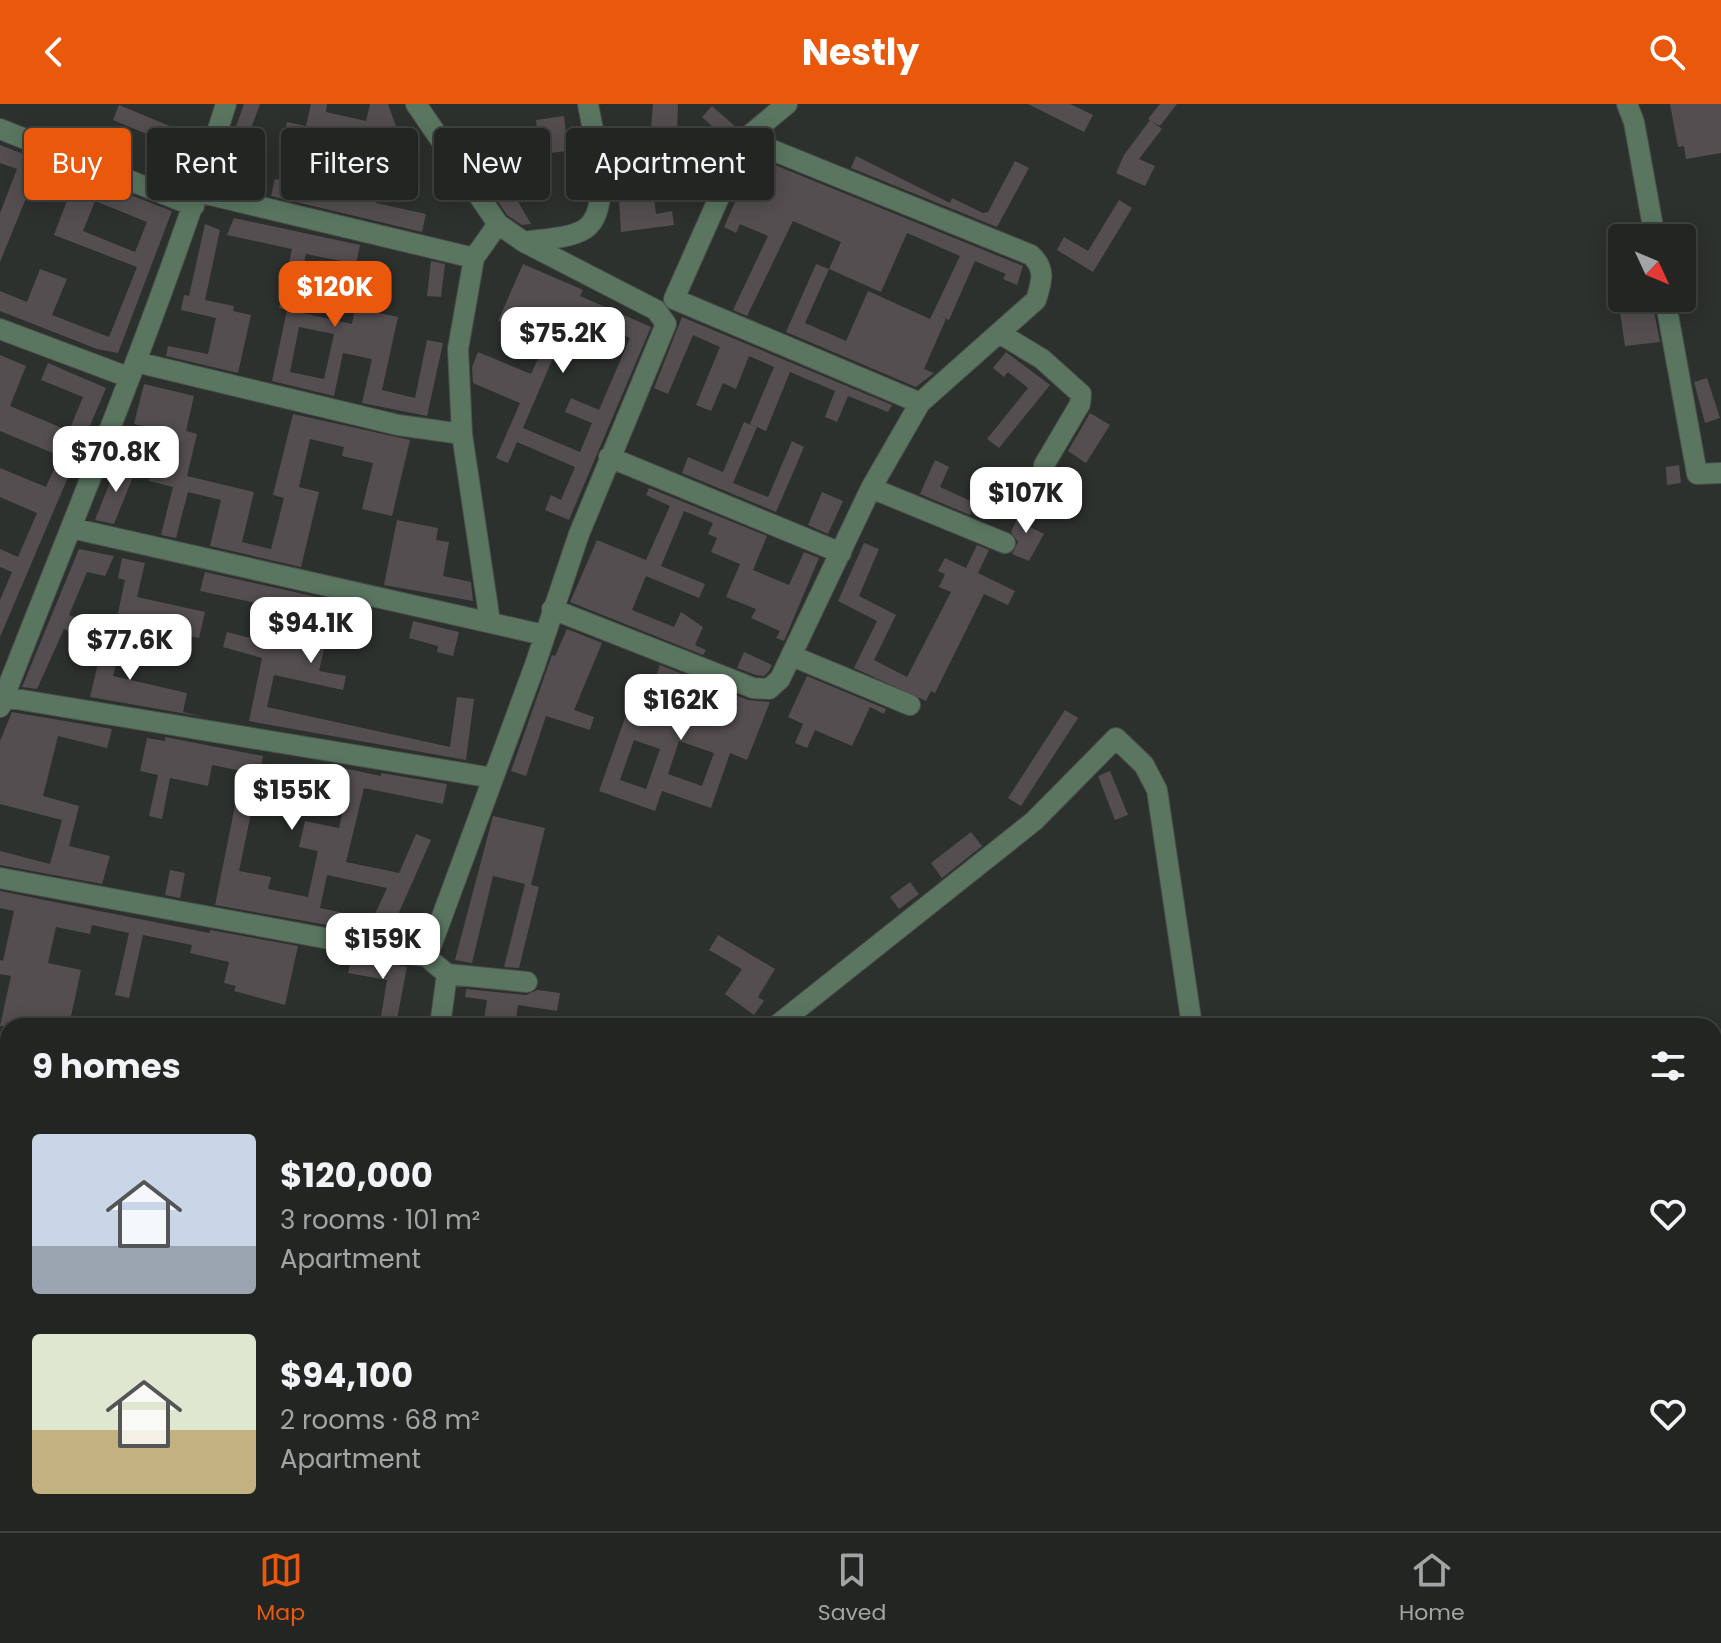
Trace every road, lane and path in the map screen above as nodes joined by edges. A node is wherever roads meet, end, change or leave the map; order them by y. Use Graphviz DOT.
graph roads {
  1 [pos="226,104"];
  2 [pos="416,104"];
  3 [pos="588,104"];
  4 [pos="787,104"];
  5 [pos="1627,104"];
  6 [pos="218,128"];
  7 [pos="758,128"];
  8 [pos="0,129"];
  9 [pos="774,151"];
  10 [pos="147,182"];
  11 [pos="196,200"];
  12 [pos="201,200"];
  13 [pos="718,200"];
  14 [pos="498,224"];
  15 [pos="1652,224"];
  16 [pos="524,242"];
  17 [pos="474,258"];
  18 [pos="674,299"];
  19 [pos="1668,312"];
  20 [pos="666,324"];
  21 [pos="0,329"];
  22 [pos="999,333"];
  23 [pos="132,370"];
  24 [pos="920,403"];
  25 [pos="462,434"];
  26 [pos="609,457"];
  27 [pos="1044,465"];
  28 [pos="1721,473"];
  29 [pos="871,488"];
  30 [pos="71,528"];
  31 [pos="1005,543"];
  32 [pos="841,553"];
  33 [pos="552,609"];
  34 [pos="490,622"];
  35 [pos="544,635"];
  36 [pos="792,656"];
  37 [pos="2,702"];
  38 [pos="910,705"];
  39 [pos="493,778"];
  40 [pos="0,878"];
  41 [pos="427,957"];
  42 [pos="447,974"];
  43 [pos="527,982"];
  44 [pos="441,1018"];
  45 [pos="786,1018"];
  46 [pos="1191,1018"];
  1 -- 6 [label="street"];
  2 -- 14 [label="street"];
  3 -- 16 [label="street"];
  4 -- 7 [label="street"];
  5 -- 15 [label="street"];
  8 -- 10 [label="street"];
  9 -- 22 [label="street"];
  11 -- 23 [label="street"];
  12 -- 17 [label="street"];
  13 -- 18 [label="street"];
  14 -- 16 [label="street"];
  14 -- 17 [label="street"];
  16 -- 20 [label="street"];
  17 -- 25 [label="street"];
  18 -- 20 [label="street"];
  18 -- 24 [label="street"];
  19 -- 28 [label="street"];
  20 -- 26 [label="street"];
  21 -- 23 [label="street"];
  22 -- 24 [label="street"];
  22 -- 27 [label="street"];
  23 -- 25 [label="street"];
  23 -- 30 [label="street"];
  24 -- 29 [label="street"];
  25 -- 34 [label="street"];
  26 -- 32 [label="street"];
  26 -- 33 [label="street"];
  29 -- 31 [label="street"];
  29 -- 32 [label="street"];
  30 -- 34 [label="street"];
  30 -- 37 [label="street"];
  32 -- 36 [label="street"];
  33 -- 35 [label="street"];
  33 -- 36 [label="street"];
  34 -- 35 [label="street"];
  35 -- 39 [label="street"];
  36 -- 38 [label="street"];
  37 -- 39 [label="street"];
  39 -- 41 [label="street"];
  40 -- 41 [label="street"];
  41 -- 42 [label="street"];
  42 -- 43 [label="street"];
  42 -- 44 [label="street"];
  45 -- 46 [label="street"];
}
